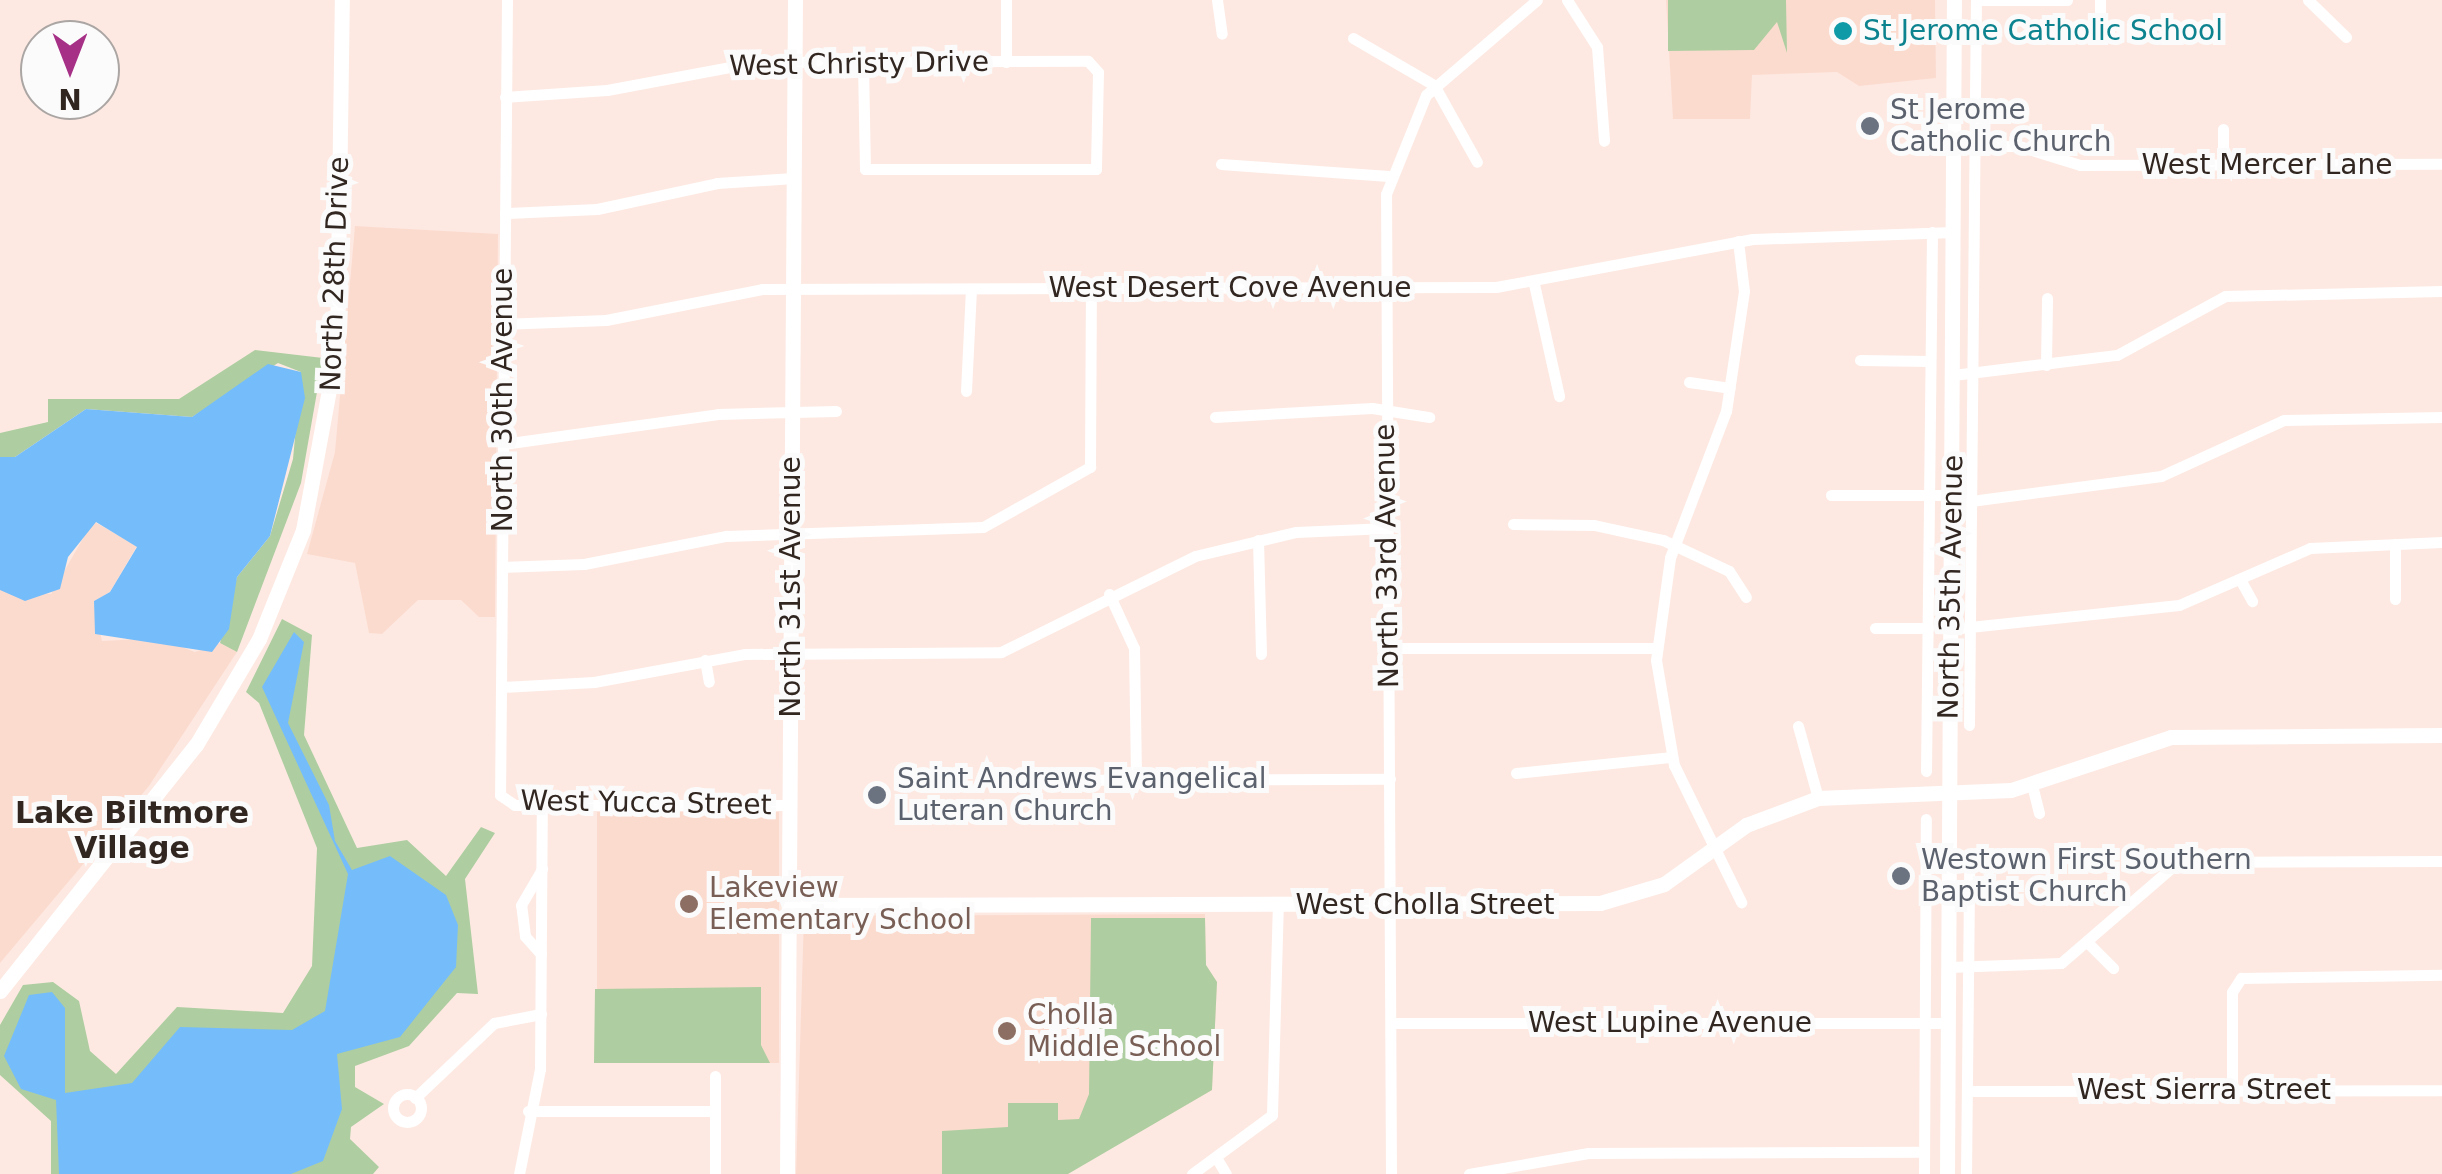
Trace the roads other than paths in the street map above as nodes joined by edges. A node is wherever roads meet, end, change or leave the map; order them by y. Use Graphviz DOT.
graph roads {
  1 [pos="342,0"];
  2 [pos="507,0"];
  3 [pos="795,0"];
  4 [pos="1006,0"];
  5 [pos="1218,0"];
  6 [pos="1537,0"];
  7 [pos="1568,0"];
  8 [pos="1954,0"];
  9 [pos="1975,0"];
  10 [pos="2067,0"];
  11 [pos="2100,0"];
  12 [pos="2308,0"];
  13 [pos="1222,34"];
  14 [pos="2100,37"];
  15 [pos="2346,37"];
  16 [pos="1353,38"];
  17 [pos="794,62"];
  18 [pos="863,62"];
  19 [pos="1006,62"];
  20 [pos="1434,84"];
  21 [pos="506,97"];
  22 [pos="2223,129"];
  23 [pos="1604,141"];
  24 [pos="1974,146"];
  25 [pos="1477,162"];
  26 [pos="1221,164"];
  27 [pos="2223,164"];
  28 [pos="2442,164"];
  29 [pos="1389,176"];
  30 [pos="794,178"];
  31 [pos="505,214"];
  32 [pos="1932,232"];
  33 [pos="1954,232"];
  34 [pos="1738,241"];
  35 [pos="1534,284"];
  36 [pos="794,288"];
  37 [pos="1091,288"];
  38 [pos="1384,288"];
  39 [pos="972,289"];
  40 [pos="2442,292"];
  41 [pos="2188,293"];
  42 [pos="2047,298"];
  43 [pos="2197,307"];
  44 [pos="504,324"];
  45 [pos="1860,360"];
  46 [pos="1930,360"];
  47 [pos="2046,365"];
  48 [pos="1953,374"];
  49 [pos="1972,374"];
  50 [pos="1689,382"];
  51 [pos="1730,388"];
  52 [pos="966,392"];
  53 [pos="1558,396"];
  54 [pos="1385,410"];
  55 [pos="792,411"];
  56 [pos="836,411"];
  57 [pos="1216,416"];
  58 [pos="1429,417"];
  59 [pos="2442,417"];
  60 [pos="502,444"];
  61 [pos="1831,495"];
  62 [pos="1929,495"];
  63 [pos="1952,495"];
  64 [pos="1971,501"];
  65 [pos="1514,524"];
  66 [pos="1386,528"];
  67 [pos="792,534"];
  68 [pos="1258,540"];
  69 [pos="2442,542"];
  70 [pos="1675,544"];
  71 [pos="2395,544"];
  72 [pos="502,567"];
  73 [pos="2241,581"];
  74 [pos="1109,594"];
  75 [pos="1746,597"];
  76 [pos="2395,599"];
  77 [pos="2252,600"];
  78 [pos="1875,628"];
  79 [pos="1928,628"];
  80 [pos="1951,629"];
  81 [pos="1970,630"];
  82 [pos="1388,648"];
  83 [pos="1656,648"];
  84 [pos="790,654"];
  85 [pos="1261,654"];
  86 [pos="705,660"];
  87 [pos="709,682"];
  88 [pos="501,686"];
  89 [pos="1970,725"];
  90 [pos="1798,726"];
  91 [pos="2442,735"];
  92 [pos="1672,758"];
  93 [pos="1926,770"];
  94 [pos="1516,774"];
  95 [pos="1390,779"];
  96 [pos="1024,780"];
  97 [pos="1136,780"];
  98 [pos="2032,786"];
  99 [pos="1950,793"];
  100 [pos="1818,798"];
  101 [pos="504,800"];
  102 [pos="790,804"];
  103 [pos="542,805"];
  104 [pos="2039,813"];
  105 [pos="1926,819"];
  106 [pos="1713,848"];
  107 [pos="2442,860"];
  108 [pos="542,868"];
  109 [pos="1969,873"];
  110 [pos="1741,902"];
  111 [pos="790,905"];
  112 [pos="1391,905"];
  113 [pos="1278,906"];
  114 [pos="2087,942"];
  115 [pos="541,954"];
  116 [pos="1949,967"];
  117 [pos="1968,967"];
  118 [pos="2113,968"];
  119 [pos="2442,975"];
  120 [pos="0,991"];
  121 [pos="541,1014"];
  122 [pos="1925,1022"];
  123 [pos="1948,1022"];
  124 [pos="1391,1023"];
  125 [pos="715,1076"];
  126 [pos="1967,1090"];
  127 [pos="2232,1090"];
  128 [pos="2442,1090"];
  129 [pos="416,1098"];
  130 [pos="528,1111"];
  131 [pos="715,1112"];
  132 [pos="1924,1152"];
  133 [pos="1217,1158"];
  134 [pos="519,1174"];
  135 [pos="715,1174"];
  136 [pos="787,1174"];
  137 [pos="1192,1174"];
  138 [pos="1226,1174"];
  139 [pos="1391,1174"];
  140 [pos="1469,1174"];
  141 [pos="1924,1174"];
  142 [pos="1947,1174"];
  143 [pos="1966,1174"];
  1 -- 120 [label="street, North 28th Drive"];
  2 -- 21 [label="street, North 30th Avenue"];
  3 -- 17 [label="street, North 31st Avenue"];
  4 -- 19 [label="street"];
  5 -- 13 [label="street"];
  6 -- 20 [label="street, North 33rd Avenue"];
  7 -- 23 [label="street"];
  8 -- 9 [label="street"];
  8 -- 33 [label="street, North 35th Avenue"];
  9 -- 10 [label="street"];
  9 -- 24 [label="street, North 35th Avenue"];
  11 -- 14 [label="street"];
  12 -- 15 [label="street"];
  16 -- 20 [label="street"];
  17 -- 18 [label="street, West Christy Drive"];
  17 -- 21 [label="street, West Christy Drive"];
  17 -- 30 [label="street, North 31st Avenue"];
  18 -- 19 [label="street, West Christy Drive"];
  18 -- 19 [label="street, West Christy Drive"];
  20 -- 25 [label="street"];
  20 -- 29 [label="street, North 33rd Avenue"];
  21 -- 31 [label="street, North 30th Avenue"];
  22 -- 27 [label="street"];
  24 -- 27 [label="street, West Mercer Lane"];
  24 -- 49 [label="street, North 35th Avenue"];
  26 -- 29 [label="street"];
  27 -- 28 [label="street, West Mercer Lane"];
  29 -- 38 [label="street, North 33rd Avenue"];
  30 -- 31 [label="street"];
  30 -- 36 [label="street, North 31st Avenue"];
  31 -- 44 [label="street, North 30th Avenue"];
  32 -- 33 [label="street, West Desert Cove Avenue"];
  32 -- 34 [label="street, West Desert Cove Avenue"];
  32 -- 46 [label="street, North 35th Avenue"];
  33 -- 48 [label="street, North 35th Avenue"];
  34 -- 35 [label="street, West Desert Cove Avenue"];
  34 -- 51 [label="street"];
  35 -- 38 [label="street, West Desert Cove Avenue"];
  35 -- 53 [label="street"];
  36 -- 39 [label="street, West Desert Cove Avenue"];
  36 -- 44 [label="street, West Desert Cove Avenue"];
  36 -- 55 [label="street, North 31st Avenue"];
  37 -- 38 [label="street, West Desert Cove Avenue"];
  37 -- 39 [label="street, West Desert Cove Avenue"];
  37 -- 67 [label="street"];
  38 -- 54 [label="street, North 33rd Avenue"];
  39 -- 52 [label="street"];
  40 -- 43 [label="street"];
  41 -- 43 [label="street"];
  42 -- 47 [label="street"];
  43 -- 47 [label="street"];
  44 -- 60 [label="street, North 30th Avenue"];
  45 -- 46 [label="street"];
  46 -- 62 [label="street, North 35th Avenue"];
  47 -- 49 [label="street"];
  48 -- 49 [label="street"];
  48 -- 63 [label="street, North 35th Avenue"];
  49 -- 64 [label="street, North 35th Avenue"];
  50 -- 51 [label="street"];
  51 -- 70 [label="street"];
  54 -- 57 [label="street"];
  54 -- 58 [label="street"];
  54 -- 66 [label="street, North 33rd Avenue"];
  55 -- 56 [label="street"];
  55 -- 60 [label="street"];
  55 -- 67 [label="street, North 31st Avenue"];
  59 -- 64 [label="street"];
  60 -- 72 [label="street, North 30th Avenue"];
  61 -- 62 [label="street"];
  62 -- 63 [label="street"];
  62 -- 79 [label="street, North 35th Avenue"];
  63 -- 80 [label="street, North 35th Avenue"];
  64 -- 81 [label="street, North 35th Avenue"];
  65 -- 70 [label="street"];
  66 -- 68 [label="street"];
  66 -- 82 [label="street, North 33rd Avenue"];
  67 -- 72 [label="street"];
  67 -- 84 [label="street, North 31st Avenue"];
  68 -- 74 [label="street"];
  68 -- 85 [label="street"];
  69 -- 71 [label="street"];
  70 -- 75 [label="street"];
  70 -- 83 [label="street"];
  71 -- 73 [label="street"];
  71 -- 76 [label="street"];
  72 -- 88 [label="street, North 30th Avenue"];
  73 -- 77 [label="street"];
  73 -- 81 [label="street"];
  74 -- 84 [label="street"];
  74 -- 97 [label="street"];
  78 -- 79 [label="street"];
  79 -- 93 [label="street, North 35th Avenue"];
  80 -- 81 [label="street"];
  80 -- 99 [label="street, North 35th Avenue"];
  81 -- 89 [label="street, North 35th Avenue"];
  82 -- 83 [label="street"];
  82 -- 95 [label="street, North 33rd Avenue"];
  83 -- 92 [label="street"];
  84 -- 86 [label="street"];
  84 -- 102 [label="street, North 31st Avenue"];
  86 -- 87 [label="street"];
  86 -- 88 [label="street"];
  88 -- 101 [label="street, North 30th Avenue"];
  90 -- 100 [label="street"];
  91 -- 98 [label="street, West Cholla Street"];
  92 -- 94 [label="street"];
  92 -- 106 [label="street"];
  95 -- 97 [label="street"];
  95 -- 112 [label="street, North 33rd Avenue"];
  96 -- 97 [label="street"];
  98 -- 99 [label="street, West Cholla Street"];
  98 -- 104 [label="street"];
  99 -- 100 [label="street, West Cholla Street"];
  99 -- 116 [label="street, North 35th Avenue"];
  100 -- 106 [label="street, West Cholla Street"];
  101 -- 103 [label="street, West Yucca Street"];
  102 -- 103 [label="street, West Yucca Street"];
  102 -- 111 [label="street, North 31st Avenue"];
  103 -- 108 [label="street"];
  105 -- 122 [label="street"];
  106 -- 110 [label="street"];
  106 -- 112 [label="street, West Cholla Street"];
  107 -- 114 [label="street"];
  108 -- 115 [label="street"];
  108 -- 115 [label="street"];
  109 -- 117 [label="street"];
  111 -- 113 [label="street, West Cholla Street"];
  111 -- 136 [label="street, North 31st Avenue"];
  112 -- 113 [label="street, West Cholla Street"];
  112 -- 124 [label="street, North 33rd Avenue"];
  113 -- 133 [label="street"];
  114 -- 117 [label="street"];
  114 -- 118 [label="street"];
  115 -- 121 [label="street"];
  116 -- 117 [label="street"];
  116 -- 123 [label="street, North 35th Avenue"];
  117 -- 126 [label="street"];
  119 -- 127 [label="street"];
  121 -- 129 [label="street"];
  121 -- 130 [label="street"];
  122 -- 123 [label="street, West Lupine Avenue"];
  122 -- 124 [label="street, West Lupine Avenue"];
  122 -- 132 [label="street"];
  123 -- 142 [label="street, North 35th Avenue"];
  124 -- 139 [label="street, North 33rd Avenue"];
  125 -- 131 [label="street"];
  126 -- 127 [label="street, West Sierra Street"];
  126 -- 143 [label="street"];
  127 -- 128 [label="street, West Sierra Street"];
  130 -- 131 [label="street"];
  130 -- 134 [label="street"];
  131 -- 135 [label="street"];
  132 -- 140 [label="street"];
  132 -- 141 [label="street"];
  133 -- 137 [label="street"];
  133 -- 138 [label="street"];
}
